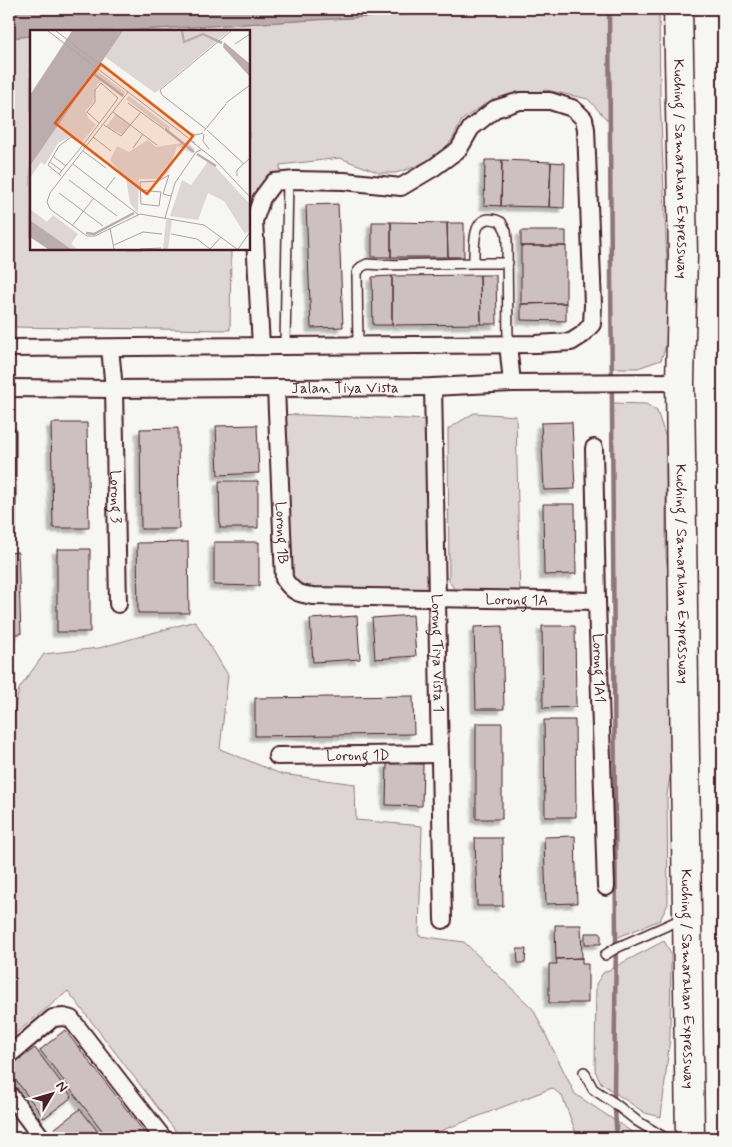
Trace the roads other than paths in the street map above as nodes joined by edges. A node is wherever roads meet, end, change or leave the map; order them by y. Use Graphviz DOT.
graph roads {
  1 [pos="678,9"];
  2 [pos="288,180"];
  3 [pos="474,262"];
  4 [pos="508,263"];
  5 [pos="508,344"];
  6 [pos="261,346"];
  7 [pos="285,346"];
  8 [pos="358,346"];
  9 [pos="9,348"];
  10 [pos="110,348"];
  11 [pos="680,382"];
  12 [pos="512,383"];
  13 [pos="434,387"];
  14 [pos="9,388"];
  15 [pos="276,388"];
  16 [pos="114,389"];
  17 [pos="594,448"];
  18 [pos="437,599"];
  19 [pos="597,601"];
  20 [pos="118,604"];
  21 [pos="440,754"];
  22 [pos="277,756"];
  23 [pos="685,761"];
  24 [pos="606,888"];
  25 [pos="443,920"];
  26 [pos="675,922"];
  27 [pos="606,955"];
  28 [pos="9,1055"];
  29 [pos="584,1072"];
  30 [pos="9,1094"];
  31 [pos="42,1138"];
  32 [pos="163,1138"];
  33 [pos="665,1138"];
  34 [pos="672,1138"];
  35 [pos="690,1138"];
  1 -- 11 [label="highway, Kuching / Samarahan Expressway"];
  2 -- 5 [label="street"];
  2 -- 6 [label="street"];
  2 -- 7 [label="lane"];
  3 -- 4 [label="lane"];
  3 -- 4 [label="lane"];
  3 -- 8 [label="lane"];
  4 -- 5 [label="lane"];
  5 -- 8 [label="street"];
  5 -- 12 [label="street"];
  6 -- 7 [label="street"];
  6 -- 10 [label="street"];
  7 -- 8 [label="street"];
  9 -- 10 [label="street"];
  10 -- 16 [label="street, Lorong 3"];
  11 -- 12 [label="street, Jalan Tiya Vista"];
  11 -- 23 [label="highway, Kuching / Samarahan Expressway"];
  12 -- 13 [label="street, Jalan Tiya Vista"];
  13 -- 15 [label="street, Jalan Tiya Vista"];
  13 -- 18 [label="street, Lorong Tiya Vista 1"];
  14 -- 16 [label="street, Jalan Tiya Vista"];
  15 -- 16 [label="street, Jalan Tiya Vista"];
  15 -- 18 [label="street, Lorong 1B"];
  16 -- 20 [label="street, Lorong 3"];
  17 -- 19 [label="street, Lorong 1A1"];
  18 -- 19 [label="street, Lorong 1A"];
  18 -- 21 [label="street, Lorong Tiya Vista 1"];
  19 -- 24 [label="street, Lorong 1A1"];
  21 -- 22 [label="street, Lorong 1D"];
  21 -- 25 [label="street, Lorong Tiya Vista 1"];
  23 -- 26 [label="highway"];
  23 -- 35 [label="highway, Kuching / Samarahan Expressway"];
  26 -- 27 [label="lane"];
  26 -- 34 [label="highway"];
  28 -- 32 [label="street"];
  29 -- 33 [label="lane"];
  30 -- 31 [label="street"];
}
